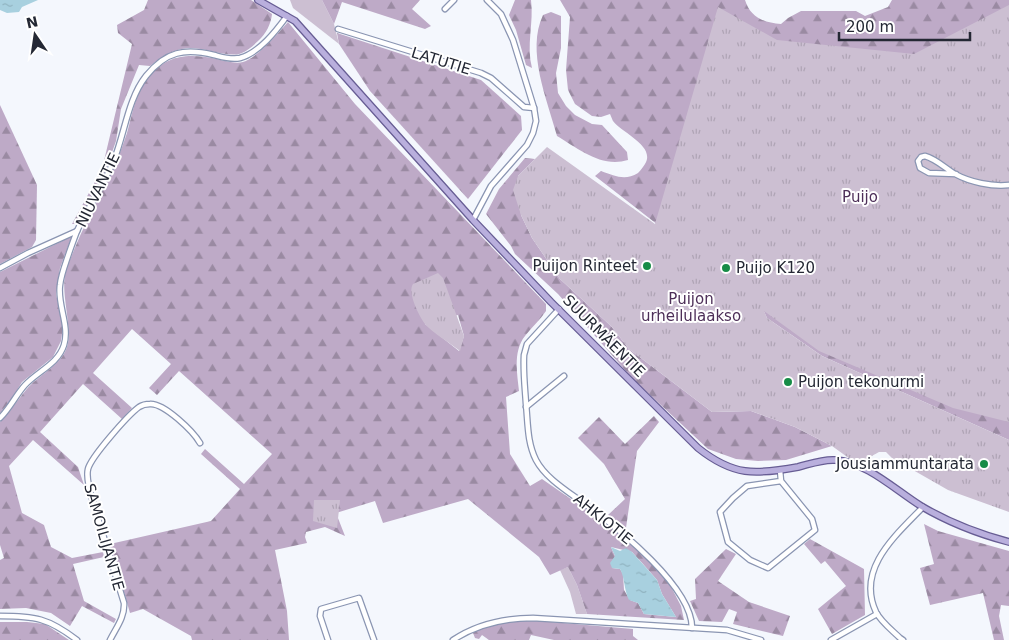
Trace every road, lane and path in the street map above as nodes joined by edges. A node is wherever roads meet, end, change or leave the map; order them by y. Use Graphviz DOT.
graph roads {
  1 [pos="258,0"];
  2 [pos="454,0"];
  3 [pos="487,0"];
  4 [pos="445,9"];
  5 [pos="287,16"];
  6 [pos="338,29"];
  7 [pos="534,108"];
  8 [pos="956,174"];
  9 [pos="1009,185"];
  10 [pos="473,220"];
  11 [pos="78,231"];
  12 [pos="0,268"];
  13 [pos="559,309"];
  14 [pos="564,376"];
  15 [pos="526,406"];
  16 [pos="0,418"];
  17 [pos="200,443"];
  18 [pos="780,470"];
  19 [pos="781,481"];
  20 [pos="923,507"];
  21 [pos="1009,542"];
  22 [pos="877,614"];
  23 [pos="0,616"];
  24 [pos="692,628"];
  25 [pos="77,640"];
  26 [pos="110,640"];
  27 [pos="328,640"];
  28 [pos="374,640"];
  29 [pos="453,640"];
  30 [pos="761,640"];
  31 [pos="831,640"];
  32 [pos="904,640"];
  1 -- 5 [label="main road, SUURMÄENTIE"];
  2 -- 4 [label="street"];
  3 -- 7 [label="street"];
  5 -- 10 [label="main road, SUURMÄENTIE"];
  5 -- 11 [label="street, NIUVANTIE"];
  6 -- 7 [label="street, LATUTIE"];
  7 -- 10 [label="street"];
  8 -- 8 [label="street"];
  8 -- 9 [label="street"];
  10 -- 13 [label="main road, SUURMÄENTIE"];
  11 -- 12 [label="street"];
  11 -- 16 [label="street, NIUVANTIE"];
  13 -- 15 [label="street, AHKIOTIE"];
  13 -- 18 [label="main road, SUURMÄENTIE"];
  14 -- 15 [label="street"];
  15 -- 24 [label="street, AHKIOTIE"];
  17 -- 26 [label="street, SAMOILIJANTIE"];
  18 -- 19 [label="street"];
  18 -- 20 [label="main road, SUURMÄENTIE"];
  19 -- 19 [label="street"];
  20 -- 21 [label="main road, SUURMÄENTIE"];
  20 -- 22 [label="street"];
  22 -- 31 [label="street"];
  22 -- 32 [label="street"];
  23 -- 25 [label="street"];
  24 -- 29 [label="street"];
  24 -- 30 [label="street"];
  27 -- 28 [label="street"];
}
